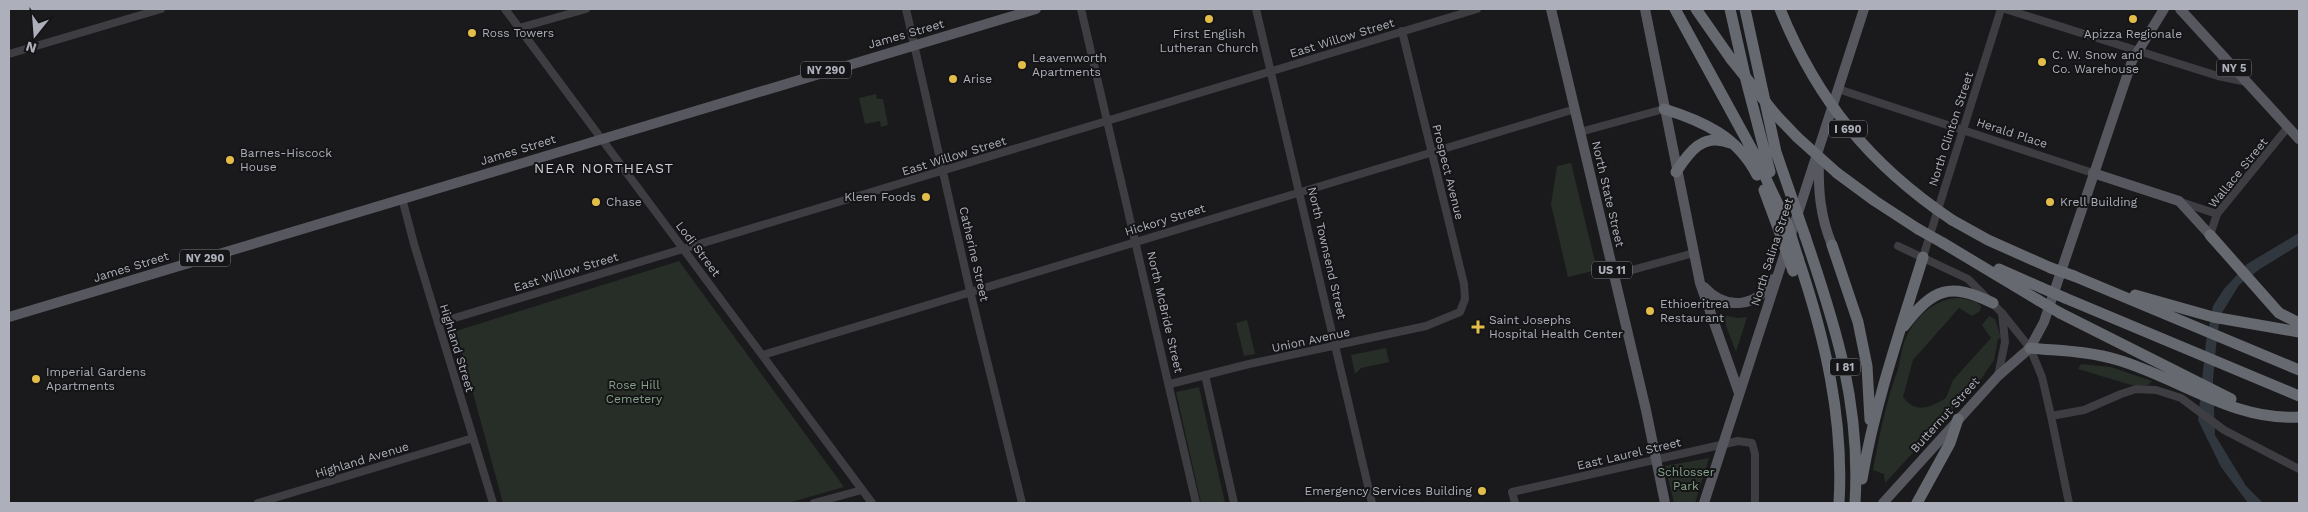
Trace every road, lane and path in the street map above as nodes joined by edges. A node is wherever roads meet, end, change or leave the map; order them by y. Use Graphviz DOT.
graph roads {
  1 [pos="160,9"];
  2 [pos="504,9"];
  3 [pos="586,9"];
  4 [pos="906,9"];
  5 [pos="1036,9"];
  6 [pos="1081,9"];
  7 [pos="1256,9"];
  8 [pos="1478,9"];
  9 [pos="1551,9"];
  10 [pos="1645,9"];
  11 [pos="1675,9"];
  12 [pos="1696,9"];
  13 [pos="1730,9"];
  14 [pos="1745,9"];
  15 [pos="1748,9"];
  16 [pos="1780,9"];
  17 [pos="1864,9"];
  18 [pos="2003,9"];
  19 [pos="2164,9"];
  20 [pos="2180,9"];
  21 [pos="519,28"];
  22 [pos="1750,29"];
  23 [pos="1402,31"];
  24 [pos="914,44"];
  25 [pos="2137,51"];
  26 [pos="9,54"];
  27 [pos="1272,71"];
  28 [pos="2247,82"];
  29 [pos="1838,89"];
  30 [pos="1575,109"];
  31 [pos="1664,109"];
  32 [pos="1109,121"];
  33 [pos="2288,127"];
  34 [pos="1962,130"];
  35 [pos="1580,132"];
  36 [pos="2299,138"];
  37 [pos="601,139"];
  38 [pos="1819,144"];
  39 [pos="1738,147"];
  40 [pos="1432,151"];
  41 [pos="943,171"];
  42 [pos="1676,172"];
  43 [pos="2093,173"];
  44 [pos="1301,192"];
  45 [pos="402,198"];
  46 [pos="2179,201"];
  47 [pos="2217,214"];
  48 [pos="1784,231"];
  49 [pos="2210,235"];
  50 [pos="1136,240"];
  51 [pos="1943,243"];
  52 [pos="1832,245"];
  53 [pos="1898,246"];
  54 [pos="683,248"];
  55 [pos="1694,253"];
  56 [pos="1923,257"];
  57 [pos="1783,260"];
  58 [pos="1614,275"];
  59 [pos="1700,283"];
  60 [pos="970,291"];
  61 [pos="1993,303"];
  62 [pos="2002,313"];
  63 [pos="2181,314"];
  64 [pos="1456,316"];
  65 [pos="9,317"];
  66 [pos="2299,323"];
  67 [pos="438,324"];
  68 [pos="2299,332"];
  69 [pos="1897,339"];
  70 [pos="1824,344"];
  71 [pos="1337,346"];
  72 [pos="2030,348"];
  73 [pos="763,355"];
  74 [pos="2299,370"];
  75 [pos="1205,375"];
  76 [pos="1998,376"];
  77 [pos="1170,384"];
  78 [pos="1739,393"];
  79 [pos="2299,396"];
  80 [pos="2237,406"];
  81 [pos="2051,416"];
  82 [pos="2299,417"];
  83 [pos="1958,419"];
  84 [pos="1870,432"];
  85 [pos="472,438"];
  86 [pos="1723,444"];
  87 [pos="1655,460"];
  88 [pos="2299,469"];
  89 [pos="862,490"];
  90 [pos="258,503"];
  91 [pos="493,503"];
  92 [pos="814,503"];
  93 [pos="872,503"];
  94 [pos="1022,503"];
  95 [pos="1196,503"];
  96 [pos="1234,503"];
  97 [pos="1372,503"];
  98 [pos="1515,503"];
  99 [pos="1665,503"];
  100 [pos="1704,503"];
  101 [pos="1755,503"];
  102 [pos="1839,503"];
  103 [pos="1857,503"];
  104 [pos="1882,503"];
  105 [pos="1917,503"];
  106 [pos="2069,503"];
  1 -- 26 [label="street"];
  2 -- 21 [label="street, Lodi Street"];
  3 -- 21 [label="street"];
  4 -- 24 [label="street, Catherine Street"];
  5 -- 24 [label="main road, James Street / NY 290"];
  6 -- 32 [label="street, North McBride Street"];
  7 -- 27 [label="street, North Townsend Street"];
  8 -- 23 [label="street, East Willow Street"];
  9 -- 30 [label="main road, North State Street / US 11"];
  10 -- 31 [label="main road"];
  11 -- 48 [label="highway"];
  12 -- 51 [label="highway, bridge"];
  13 -- 48 [label="highway, I 81"];
  14 -- 22 [label="highway, I 81"];
  15 -- 22 [label="highway"];
  16 -- 63 [label="highway, I 690, bridge"];
  17 -- 29 [label="main road, North Salina Street"];
  18 -- 25 [label="street"];
  18 -- 34 [label="street, North Clinton Street"];
  19 -- 25 [label="main road"];
  20 -- 28 [label="main road, NY 5"];
  21 -- 37 [label="street, Lodi Street"];
  22 -- 103 [label="highway, I 81, bridge"];
  23 -- 27 [label="street, East Willow Street"];
  23 -- 40 [label="street, Prospect Avenue"];
  24 -- 37 [label="main road, James Street / NY 290"];
  24 -- 41 [label="street, Catherine Street"];
  25 -- 28 [label="street"];
  25 -- 43 [label="main road"];
  27 -- 32 [label="street, East Willow Street"];
  27 -- 44 [label="street, North Townsend Street"];
  28 -- 33 [label="main road, NY 5"];
  29 -- 34 [label="street, Herald Place"];
  29 -- 38 [label="main road, North Salina Street"];
  30 -- 35 [label="main road, North State Street / US 11"];
  30 -- 40 [label="street, Hickory Street"];
  31 -- 35 [label="street"];
  31 -- 39 [label="highway"];
  31 -- 42 [label="main road"];
  32 -- 41 [label="street, East Willow Street"];
  32 -- 50 [label="street, North McBride Street"];
  33 -- 36 [label="main road, NY 5"];
  33 -- 47 [label="street, Wallace Street"];
  34 -- 43 [label="street, Herald Place"];
  34 -- 56 [label="street, North Clinton Street"];
  35 -- 58 [label="main road, North State Street / US 11"];
  37 -- 45 [label="main road, James Street / NY 290"];
  37 -- 54 [label="street, Lodi Street"];
  38 -- 52 [label="main road"];
  38 -- 57 [label="main road, North Salina Street"];
  39 -- 42 [label="highway"];
  39 -- 48 [label="highway"];
  40 -- 44 [label="street, Hickory Street"];
  40 -- 64 [label="street, Prospect Avenue"];
  41 -- 54 [label="street, East Willow Street"];
  41 -- 60 [label="street, Catherine Street"];
  42 -- 55 [label="main road"];
  43 -- 46 [label="main road, Herald Place"];
  43 -- 72 [label="main road"];
  44 -- 50 [label="street, Hickory Street"];
  44 -- 71 [label="street, North Townsend Street"];
  45 -- 65 [label="main road, James Street / NY 290"];
  45 -- 67 [label="street, Highland Street"];
  46 -- 47 [label="street, Herald Place"];
  46 -- 49 [label="main road, Herald Place"];
  47 -- 49 [label="street, Wallace Street"];
  48 -- 70 [label="highway, I 81, bridge"];
  48 -- 70 [label="highway, bridge"];
  49 -- 66 [label="highway"];
  50 -- 60 [label="street, Hickory Street"];
  50 -- 77 [label="street, North McBride Street"];
  51 -- 79 [label="highway, bridge"];
  51 -- 80 [label="highway, bridge"];
  52 -- 84 [label="highway"];
  53 -- 56 [label="street"];
  54 -- 67 [label="street, East Willow Street"];
  54 -- 73 [label="street, Lodi Street"];
  55 -- 58 [label="street"];
  55 -- 59 [label="main road"];
  56 -- 61 [label="street"];
  56 -- 69 [label="highway"];
  57 -- 59 [label="main road"];
  57 -- 78 [label="main road, North Salina Street"];
  58 -- 87 [label="main road, North State Street / US 11"];
  59 -- 78 [label="main road"];
  60 -- 73 [label="street, Hickory Street"];
  60 -- 94 [label="street, Catherine Street"];
  61 -- 62 [label="street"];
  61 -- 69 [label="highway"];
  62 -- 72 [label="street"];
  62 -- 76 [label="street"];
  63 -- 68 [label="highway"];
  63 -- 74 [label="highway"];
  64 -- 71 [label="street, Union Avenue"];
  67 -- 85 [label="street, Highland Street"];
  69 -- 84 [label="highway"];
  70 -- 102 [label="highway, I 81"];
  71 -- 75 [label="street, Union Avenue"];
  71 -- 97 [label="street, North Townsend Street"];
  72 -- 76 [label="main road, Butternut Street"];
  72 -- 80 [label="highway"];
  72 -- 81 [label="street"];
  73 -- 89 [label="street, Lodi Street"];
  75 -- 77 [label="street, Union Avenue"];
  75 -- 96 [label="street"];
  76 -- 83 [label="main road, Butternut Street"];
  77 -- 95 [label="street, North McBride Street"];
  78 -- 86 [label="main road, North Salina Street"];
  80 -- 82 [label="highway"];
  81 -- 88 [label="street"];
  81 -- 106 [label="street"];
  83 -- 104 [label="main road, Butternut Street"];
  83 -- 105 [label="highway"];
  84 -- 103 [label="highway"];
  85 -- 90 [label="street, Highland Avenue"];
  85 -- 91 [label="street, Highland Street"];
  86 -- 87 [label="street, East Laurel Street"];
  86 -- 100 [label="main road, North Salina Street"];
  86 -- 101 [label="street, East Laurel Street"];
  87 -- 98 [label="street, East Laurel Street"];
  87 -- 99 [label="main road, North State Street / US 11"];
  89 -- 92 [label="street"];
  89 -- 93 [label="street, Lodi Street"];
}
